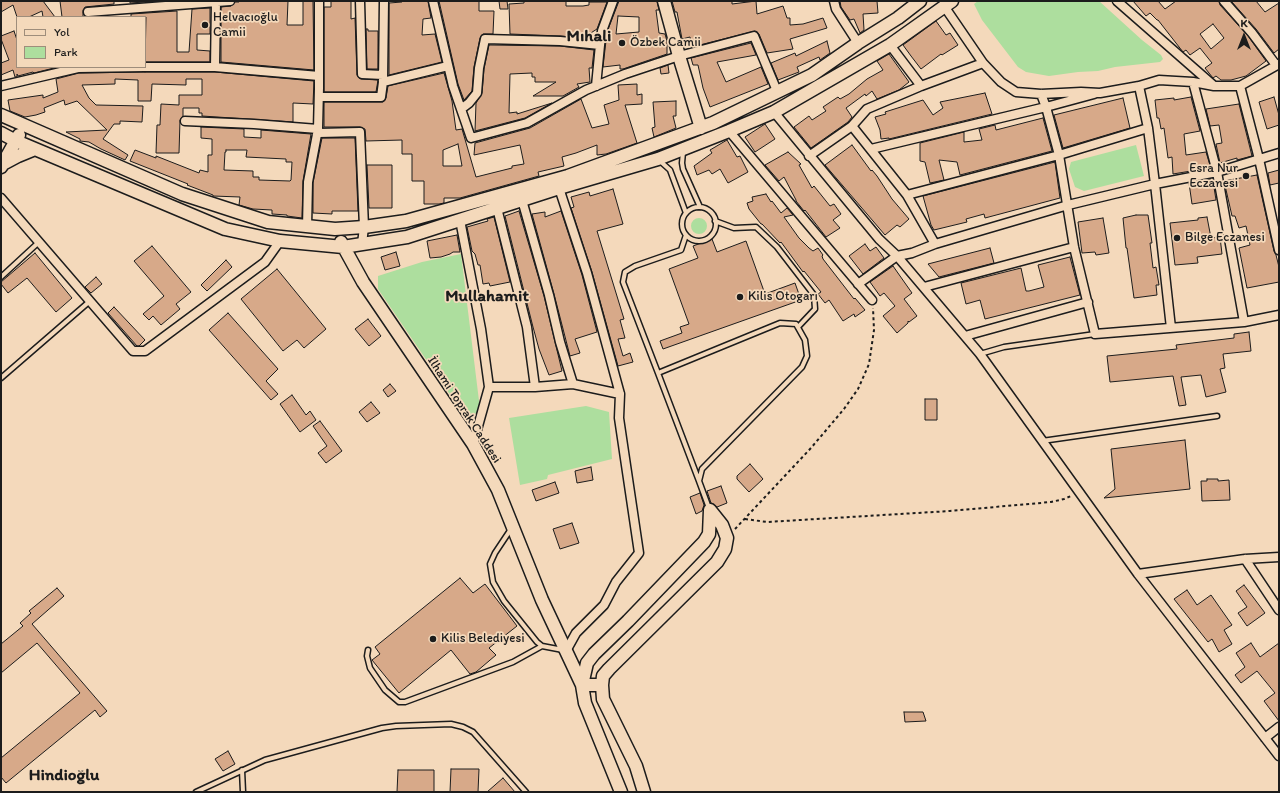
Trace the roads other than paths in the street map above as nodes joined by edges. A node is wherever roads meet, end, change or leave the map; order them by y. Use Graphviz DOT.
graph roads {
  1 [pos="230,1"];
  2 [pos="319,1"];
  3 [pos="360,1"];
  4 [pos="384,1"];
  5 [pos="433,1"];
  6 [pos="614,1"];
  7 [pos="664,1"];
  8 [pos="834,1"];
  9 [pos="920,1"];
  10 [pos="1117,1"];
  11 [pos="1224,1"];
  12 [pos="216,2"];
  13 [pos="948,4"];
  14 [pos="88,12"];
  15 [pos="858,43"];
  16 [pos="600,45"];
  17 [pos="890,45"];
  18 [pos="679,56"];
  19 [pos="983,63"];
  20 [pos="1278,65"];
  21 [pos="448,66"];
  22 [pos="146,67"];
  23 [pos="215,67"];
  24 [pos="78,68"];
  25 [pos="319,76"];
  26 [pos="383,78"];
  27 [pos="1193,82"];
  28 [pos="1,86"];
  29 [pos="596,86"];
  30 [pos="921,86"];
  31 [pos="1139,86"];
  32 [pos="1214,86"];
  33 [pos="1240,86"];
  34 [pos="776,91"];
  35 [pos="1100,93"];
  36 [pos="1040,94"];
  37 [pos="319,97"];
  38 [pos="1046,107"];
  39 [pos="461,109"];
  40 [pos="774,112"];
  41 [pos="2,117"];
  42 [pos="185,121"];
  43 [pos="24,125"];
  44 [pos="852,126"];
  45 [pos="702,128"];
  46 [pos="1148,128"];
  47 [pos="318,129"];
  48 [pos="729,131"];
  49 [pos="1,133"];
  50 [pos="16,141"];
  51 [pos="35,149"];
  52 [pos="683,149"];
  53 [pos="871,149"];
  54 [pos="1279,153"];
  55 [pos="1059,155"];
  56 [pos="809,156"];
  57 [pos="1259,158"];
  58 [pos="658,159"];
  59 [pos="2,166"];
  60 [pos="1217,172"];
  61 [pos="1155,184"];
  62 [pos="559,188"];
  63 [pos="907,195"];
  64 [pos="1,198"];
  65 [pos="522,200"];
  66 [pos="1068,205"];
  67 [pos="700,207"];
  68 [pos="497,208"];
  69 [pos="686,213"];
  70 [pos="460,220"];
  71 [pos="715,221"];
  72 [pos="307,227"];
  73 [pos="364,227"];
  74 [pos="335,230"];
  75 [pos="686,235"];
  76 [pos="280,241"];
  77 [pos="39,242"];
  78 [pos="362,244"];
  79 [pos="935,244"];
  80 [pos="343,247"];
  81 [pos="1074,247"];
  82 [pos="1279,250"];
  83 [pos="897,256"];
  84 [pos="1,277"];
  85 [pos="858,284"];
  86 [pos="924,287"];
  87 [pos="872,300"];
  88 [pos="90,301"];
  89 [pos="1088,302"];
  90 [pos="1279,315"];
  91 [pos="1244,322"];
  92 [pos="798,327"];
  93 [pos="1171,328"];
  94 [pos="1095,334"];
  95 [pos="965,336"];
  96 [pos="980,354"];
  97 [pos="658,373"];
  98 [pos="1,378"];
  99 [pos="573,384"];
  100 [pos="535,387"];
  101 [pos="490,388"];
  102 [pos="620,394"];
  103 [pos="1217,416"];
  104 [pos="1042,441"];
  105 [pos="473,444"];
  106 [pos="699,481"];
  107 [pos="710,510"];
  108 [pos="513,525"];
  109 [pos="1279,557"];
  110 [pos="1245,559"];
  111 [pos="1138,574"];
  112 [pos="1279,610"];
  113 [pos="542,646"];
  114 [pos="368,650"];
  115 [pos="566,651"];
  116 [pos="582,685"];
  117 [pos="602,685"];
  118 [pos="1279,728"];
  119 [pos="1265,738"];
  120 [pos="1279,756"];
  121 [pos="242,770"];
  122 [pos="196,792"];
  123 [pos="242,792"];
  124 [pos="526,792"];
  125 [pos="621,792"];
  126 [pos="644,792"];
  1 -- 12 [label="street"];
  2 -- 25 [label="street"];
  3 -- 26 [label="street"];
  4 -- 26 [label="street"];
  5 -- 21 [label="street"];
  6 -- 16 [label="street"];
  7 -- 18 [label="main road"];
  8 -- 15 [label="street"];
  9 -- 15 [label="main road"];
  10 -- 32 [label="street"];
  11 -- 20 [label="street"];
  12 -- 14 [label="street"];
  12 -- 23 [label="street"];
  13 -- 17 [label="main road"];
  13 -- 19 [label="street"];
  15 -- 34 [label="main road"];
  16 -- 29 [label="street"];
  16 -- 39 [label="street"];
  17 -- 30 [label="street"];
  17 -- 40 [label="main road"];
  18 -- 29 [label="street"];
  18 -- 34 [label="street"];
  18 -- 45 [label="main road"];
  19 -- 30 [label="street"];
  19 -- 36 [label="street"];
  20 -- 33 [label="street"];
  21 -- 26 [label="street"];
  21 -- 39 [label="street"];
  22 -- 23 [label="street"];
  23 -- 25 [label="street"];
  24 -- 28 [label="street"];
  25 -- 37 [label="street"];
  26 -- 37 [label="street"];
  27 -- 31 [label="street"];
  27 -- 32 [label="street"];
  27 -- 60 [label="street"];
  29 -- 39 [label="street"];
  30 -- 44 [label="street"];
  31 -- 35 [label="street"];
  31 -- 46 [label="street"];
  32 -- 33 [label="street"];
  33 -- 57 [label="street"];
  34 -- 45 [label="main road"];
  35 -- 36 [label="street"];
  35 -- 38 [label="street"];
  36 -- 38 [label="street"];
  37 -- 47 [label="street"];
  38 -- 53 [label="street"];
  38 -- 55 [label="street"];
  40 -- 48 [label="main road"];
  40 -- 56 [label="street"];
  41 -- 43 [label="main road"];
  42 -- 47 [label="street"];
  43 -- 50 [label="main road"];
  43 -- 72 [label="main road"];
  44 -- 53 [label="street"];
  44 -- 56 [label="street"];
  45 -- 73 [label="main road"];
  46 -- 55 [label="street"];
  46 -- 61 [label="street"];
  47 -- 72 [label="street"];
  47 -- 73 [label="street"];
  48 -- 52 [label="main road"];
  48 -- 85 [label="street"];
  49 -- 50 [label="main road"];
  50 -- 51 [label="main road"];
  50 -- 59 [label="main road"];
  51 -- 59 [label="main road"];
  51 -- 76 [label="main road"];
  52 -- 58 [label="main road"];
  52 -- 67 [label="lane"];
  53 -- 63 [label="street"];
  54 -- 57 [label="street"];
  55 -- 63 [label="street"];
  55 -- 66 [label="street"];
  56 -- 83 [label="street"];
  57 -- 60 [label="street"];
  57 -- 82 [label="street"];
  58 -- 62 [label="main road"];
  58 -- 69 [label="lane"];
  60 -- 61 [label="street"];
  60 -- 91 [label="street"];
  61 -- 66 [label="street"];
  61 -- 93 [label="street"];
  62 -- 65 [label="main road"];
  62 -- 102 [label="street"];
  63 -- 79 [label="street"];
  64 -- 77 [label="street"];
  65 -- 68 [label="main road"];
  65 -- 99 [label="street"];
  66 -- 79 [label="street"];
  66 -- 81 [label="street"];
  67 -- 69 [label="lane"];
  67 -- 71 [label="lane"];
  68 -- 70 [label="main road"];
  68 -- 100 [label="street"];
  69 -- 75 [label="lane"];
  70 -- 78 [label="main road"];
  70 -- 101 [label="street"];
  71 -- 75 [label="lane"];
  71 -- 92 [label="lane"];
  72 -- 74 [label="main road"];
  73 -- 74 [label="main road"];
  73 -- 78 [label="street"];
  74 -- 80 [label="main road, İlhami Toprak Caddesi"];
  75 -- 97 [label="lane"];
  76 -- 80 [label="main road"];
  76 -- 88 [label="street"];
  77 -- 84 [label="lane"];
  77 -- 88 [label="street"];
  78 -- 80 [label="main road"];
  79 -- 83 [label="street"];
  80 -- 105 [label="main road, İlhami Toprak Caddesi"];
  81 -- 86 [label="street"];
  81 -- 89 [label="street"];
  83 -- 85 [label="street"];
  83 -- 86 [label="street"];
  85 -- 87 [label="street"];
  86 -- 95 [label="street"];
  88 -- 98 [label="lane"];
  89 -- 94 [label="street"];
  89 -- 95 [label="street"];
  90 -- 91 [label="street"];
  91 -- 93 [label="street"];
  92 -- 97 [label="lane"];
  92 -- 106 [label="lane"];
  93 -- 94 [label="street"];
  94 -- 96 [label="lane"];
  95 -- 96 [label="street"];
  96 -- 104 [label="street"];
  97 -- 106 [label="lane"];
  99 -- 100 [label="street"];
  99 -- 102 [label="street"];
  100 -- 101 [label="street"];
  101 -- 105 [label="street"];
  102 -- 115 [label="street"];
  103 -- 104 [label="lane"];
  104 -- 111 [label="street"];
  105 -- 108 [label="main road, İlhami Toprak Caddesi"];
  106 -- 107 [label="lane"];
  107 -- 116 [label="main road"];
  107 -- 117 [label="main road"];
  108 -- 113 [label="lane"];
  108 -- 115 [label="main road, İlhami Toprak Caddesi"];
  109 -- 110 [label="street"];
  110 -- 111 [label="street"];
  110 -- 112 [label="street"];
  111 -- 119 [label="street"];
  113 -- 114 [label="lane"];
  113 -- 115 [label="lane"];
  115 -- 116 [label="main road, İlhami Toprak Caddesi"];
  116 -- 117 [label="main road"];
  116 -- 125 [label="main road"];
  117 -- 126 [label="main road"];
  118 -- 119 [label="street"];
  119 -- 120 [label="street"];
  121 -- 122 [label="lane"];
  121 -- 123 [label="lane"];
  121 -- 124 [label="lane"];
}
